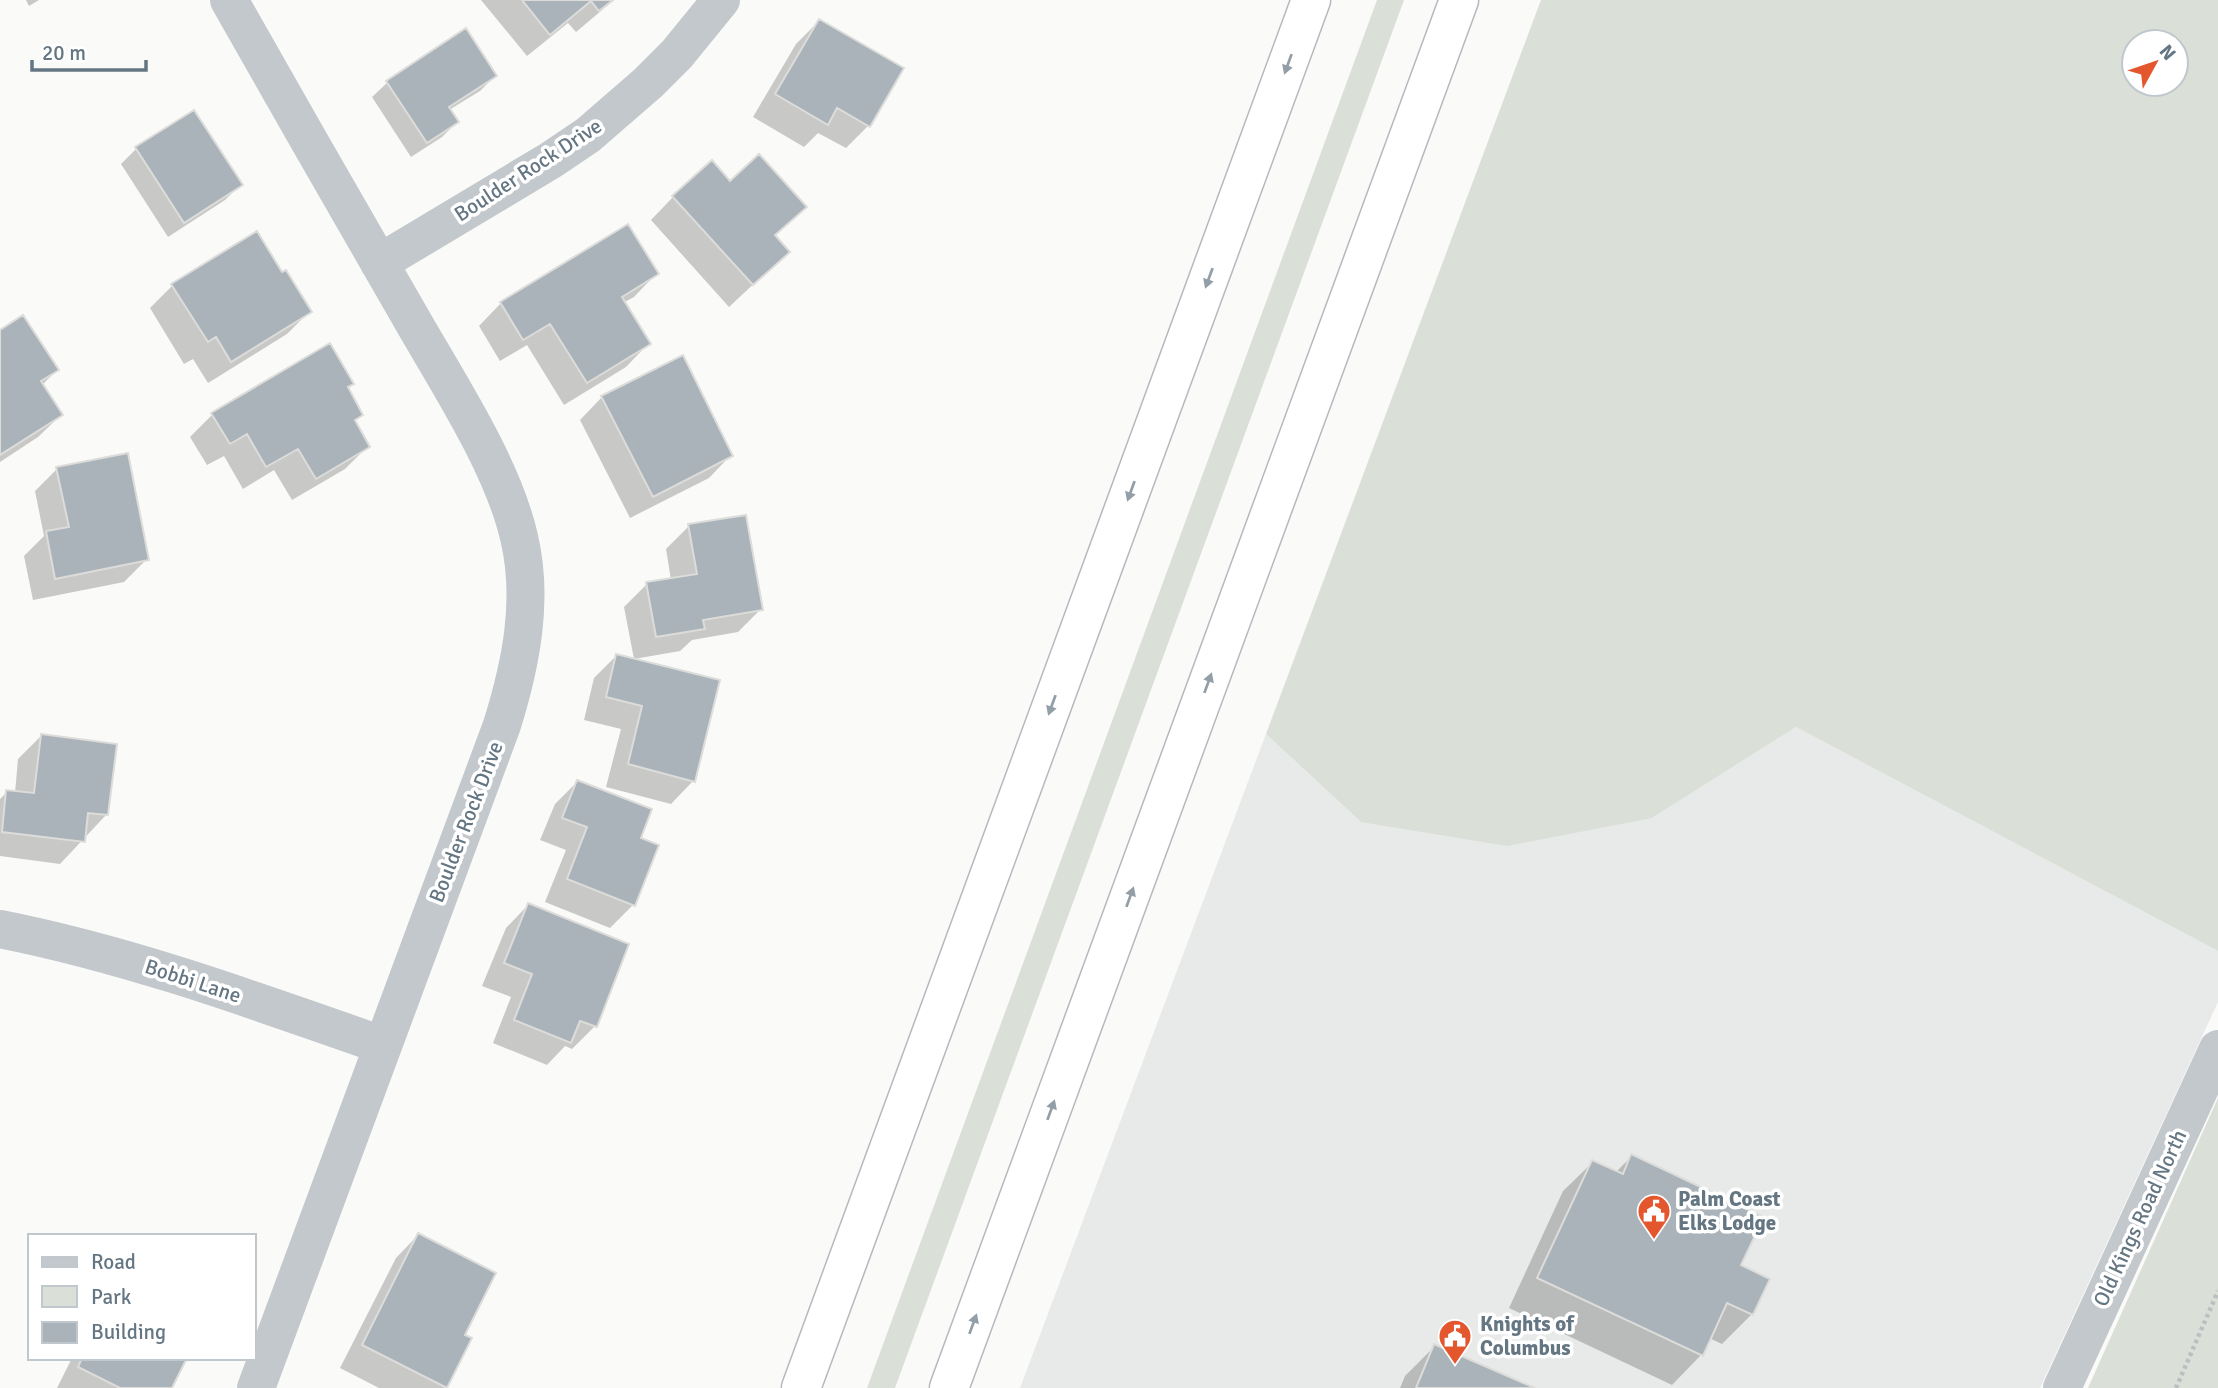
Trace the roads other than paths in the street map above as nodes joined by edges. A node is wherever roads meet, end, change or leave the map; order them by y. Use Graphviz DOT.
graph roads {
  1 [pos="229,0"];
  2 [pos="721,0"];
  3 [pos="1311,0"];
  4 [pos="1460,0"];
  5 [pos="379,264"];
  6 [pos="0,929"];
  7 [pos="382,1045"];
  8 [pos="2218,1049"];
  9 [pos="257,1388"];
  10 [pos="801,1388"];
  11 [pos="949,1388"];
  12 [pos="2062,1388"];
  1 -- 5 [label="street, Boulder Rock Drive"];
  2 -- 5 [label="street, Boulder Rock Drive"];
  3 -- 10 [label="highway, one-way"];
  11 -- 4 [label="highway, one-way"];
  5 -- 7 [label="street, Boulder Rock Drive"];
  6 -- 7 [label="street, Bobbi Lane"];
  7 -- 9 [label="street, Boulder Rock Drive"];
  8 -- 12 [label="street, Old Kings Road North"];
}
